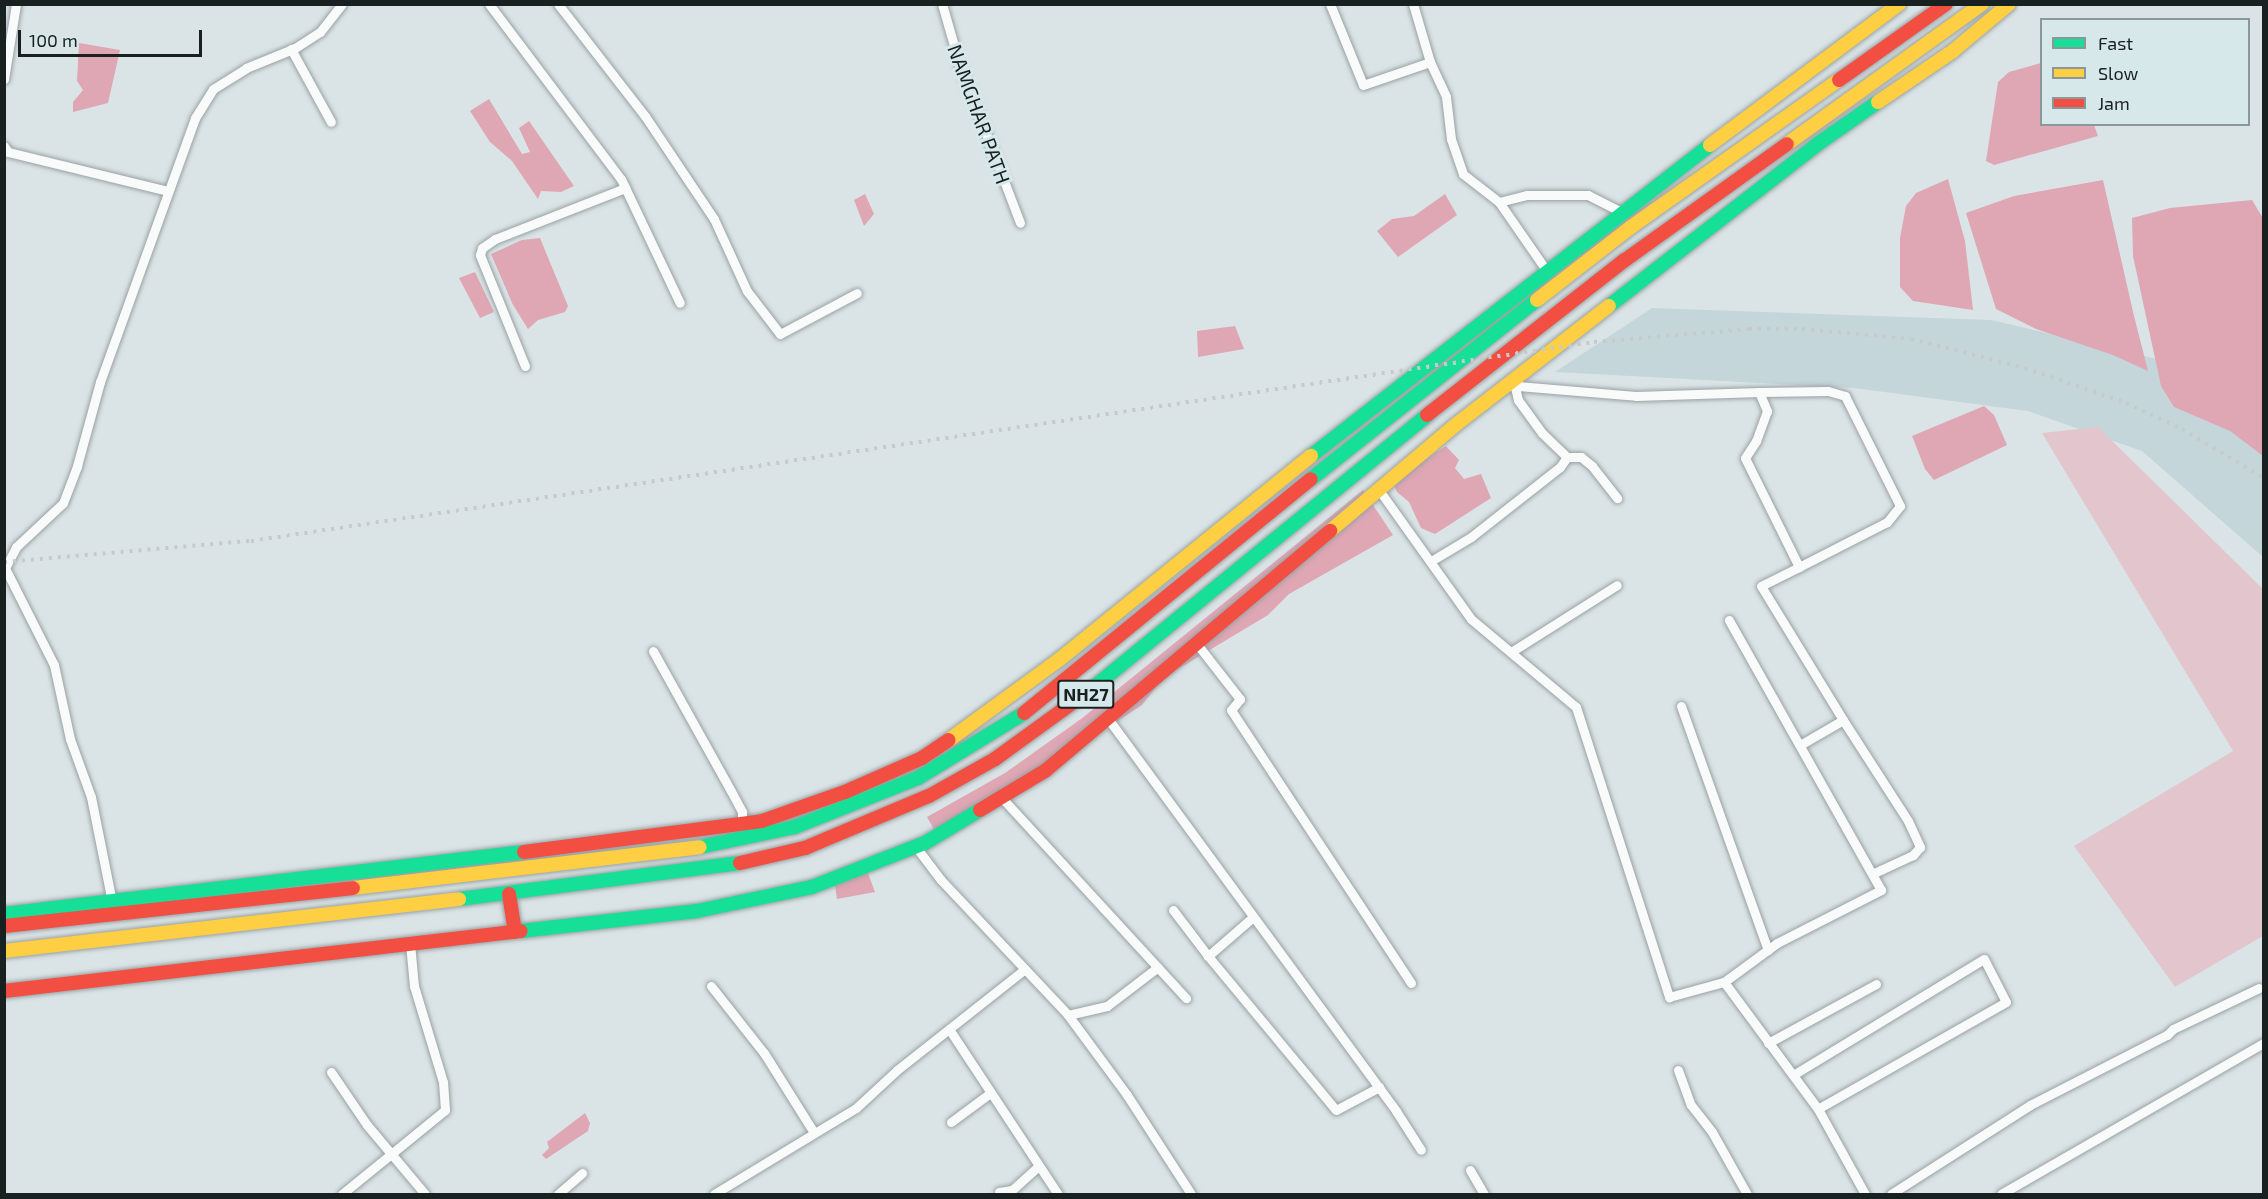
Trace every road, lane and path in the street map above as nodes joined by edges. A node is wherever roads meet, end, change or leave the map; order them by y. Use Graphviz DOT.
graph roads {
  1 [pos="15,4"];
  2 [pos="342,4"];
  3 [pos="489,4"];
  4 [pos="558,4"];
  5 [pos="942,4"];
  6 [pos="1330,4"];
  7 [pos="1413,4"];
  8 [pos="1899,4"];
  9 [pos="1946,4"];
  10 [pos="1982,4"];
  11 [pos="2009,4"];
  12 [pos="291,49"];
  13 [pos="1430,62"];
  14 [pos="4,79"];
  15 [pos="331,122"];
  16 [pos="6,152"];
  17 [pos="625,188"];
  18 [pos="168,191"];
  19 [pos="1498,202"];
  20 [pos="1622,212"];
  21 [pos="1020,223"];
  22 [pos="1546,270"];
  23 [pos="857,294"];
  24 [pos="680,303"];
  25 [pos="525,366"];
  26 [pos="1511,386"];
  27 [pos="1758,392"];
  28 [pos="1567,457"];
  29 [pos="1379,490"];
  30 [pos="1617,498"];
  31 [pos="1431,561"];
  32 [pos="1799,567"];
  33 [pos="1617,585"];
  34 [pos="1729,620"];
  35 [pos="1197,644"];
  36 [pos="653,651"];
  37 [pos="1511,652"];
  38 [pos="1681,706"];
  39 [pos="1109,720"];
  40 [pos="1843,720"];
  41 [pos="1800,745"];
  42 [pos="1002,798"];
  43 [pos="742,825"];
  44 [pos="916,847"];
  45 [pos="1872,874"];
  46 [pos="508,894"];
  47 [pos="112,902"];
  48 [pos="1173,910"];
  49 [pos="4,914"];
  50 [pos="1253,916"];
  51 [pos="4,926"];
  52 [pos="515,932"];
  53 [pos="410,944"];
  54 [pos="1768,950"];
  55 [pos="4,951"];
  56 [pos="1208,956"];
  57 [pos="1158,967"];
  58 [pos="1025,969"];
  59 [pos="1724,982"];
  60 [pos="1411,983"];
  61 [pos="1876,984"];
  62 [pos="711,986"];
  63 [pos="2259,988"];
  64 [pos="4,991"];
  65 [pos="1186,998"];
  66 [pos="1068,1015"];
  67 [pos="949,1029"];
  68 [pos="1768,1043"];
  69 [pos="2264,1043"];
  70 [pos="1678,1070"];
  71 [pos="331,1072"];
  72 [pos="1793,1075"];
  73 [pos="1379,1087"];
  74 [pos="990,1093"];
  75 [pos="1818,1108"];
  76 [pos="951,1122"];
  77 [pos="813,1131"];
  78 [pos="1421,1150"];
  79 [pos="393,1156"];
  80 [pos="1039,1166"];
  81 [pos="1470,1170"];
  82 [pos="582,1173"];
  83 [pos="999,1192"];
  84 [pos="1054,1193"];
  85 [pos="342,1194"];
  86 [pos="425,1194"];
  87 [pos="558,1194"];
  88 [pos="714,1194"];
  89 [pos="1191,1194"];
  90 [pos="1484,1194"];
  91 [pos="1747,1194"];
  92 [pos="1865,1194"];
  93 [pos="1891,1194"];
  94 [pos="2001,1194"];
  1 -- 14 [label="street"];
  2 -- 12 [label="street"];
  3 -- 17 [label="street"];
  4 -- 23 [label="street"];
  5 -- 21 [label="street, NAMGHAR PATH"];
  6 -- 13 [label="street"];
  7 -- 13 [label="street"];
  8 -- 20 [label="main road"];
  9 -- 51 [label="main road, NH27"];
  10 -- 46 [label="main road, NH27"];
  11 -- 26 [label="main road"];
  12 -- 15 [label="street"];
  12 -- 18 [label="street"];
  13 -- 19 [label="street"];
  16 -- 18 [label="street"];
  17 -- 24 [label="street"];
  17 -- 25 [label="street"];
  18 -- 47 [label="street"];
  19 -- 20 [label="street"];
  19 -- 22 [label="street"];
  20 -- 22 [label="main road"];
  22 -- 43 [label="main road"];
  26 -- 27 [label="street"];
  26 -- 28 [label="street"];
  26 -- 29 [label="main road"];
  27 -- 32 [label="street"];
  27 -- 32 [label="street"];
  28 -- 30 [label="street"];
  28 -- 31 [label="street"];
  29 -- 31 [label="street"];
  29 -- 35 [label="main road"];
  31 -- 37 [label="street"];
  32 -- 40 [label="street"];
  33 -- 37 [label="street"];
  34 -- 41 [label="street"];
  35 -- 39 [label="main road"];
  35 -- 60 [label="street"];
  36 -- 43 [label="street"];
  37 -- 59 [label="street"];
  38 -- 54 [label="street"];
  39 -- 42 [label="main road"];
  39 -- 50 [label="street"];
  40 -- 41 [label="street"];
  40 -- 45 [label="street"];
  41 -- 45 [label="street"];
  42 -- 44 [label="main road"];
  42 -- 57 [label="street"];
  43 -- 47 [label="main road"];
  44 -- 52 [label="main road"];
  44 -- 58 [label="street"];
  45 -- 54 [label="street"];
  46 -- 52 [label="main road"];
  46 -- 55 [label="main road, NH27"];
  47 -- 49 [label="main road"];
  48 -- 56 [label="street"];
  50 -- 56 [label="street"];
  50 -- 73 [label="street"];
  52 -- 53 [label="main road"];
  53 -- 64 [label="main road"];
  53 -- 79 [label="street"];
  54 -- 59 [label="street"];
  56 -- 73 [label="street"];
  57 -- 65 [label="street"];
  57 -- 66 [label="street"];
  58 -- 66 [label="street"];
  58 -- 67 [label="street"];
  59 -- 68 [label="street"];
  61 -- 68 [label="street"];
  62 -- 77 [label="street"];
  63 -- 93 [label="street"];
  66 -- 89 [label="street"];
  67 -- 74 [label="street"];
  67 -- 77 [label="street"];
  68 -- 72 [label="street"];
  69 -- 94 [label="street"];
  70 -- 91 [label="street"];
  71 -- 79 [label="street"];
  72 -- 75 [label="street"];
  72 -- 75 [label="street"];
  73 -- 78 [label="street"];
  74 -- 76 [label="street"];
  74 -- 80 [label="street"];
  75 -- 92 [label="street"];
  77 -- 88 [label="street"];
  79 -- 85 [label="street"];
  79 -- 86 [label="street"];
  80 -- 83 [label="street"];
  80 -- 84 [label="street"];
  81 -- 90 [label="street"];
  82 -- 87 [label="street"];
}
